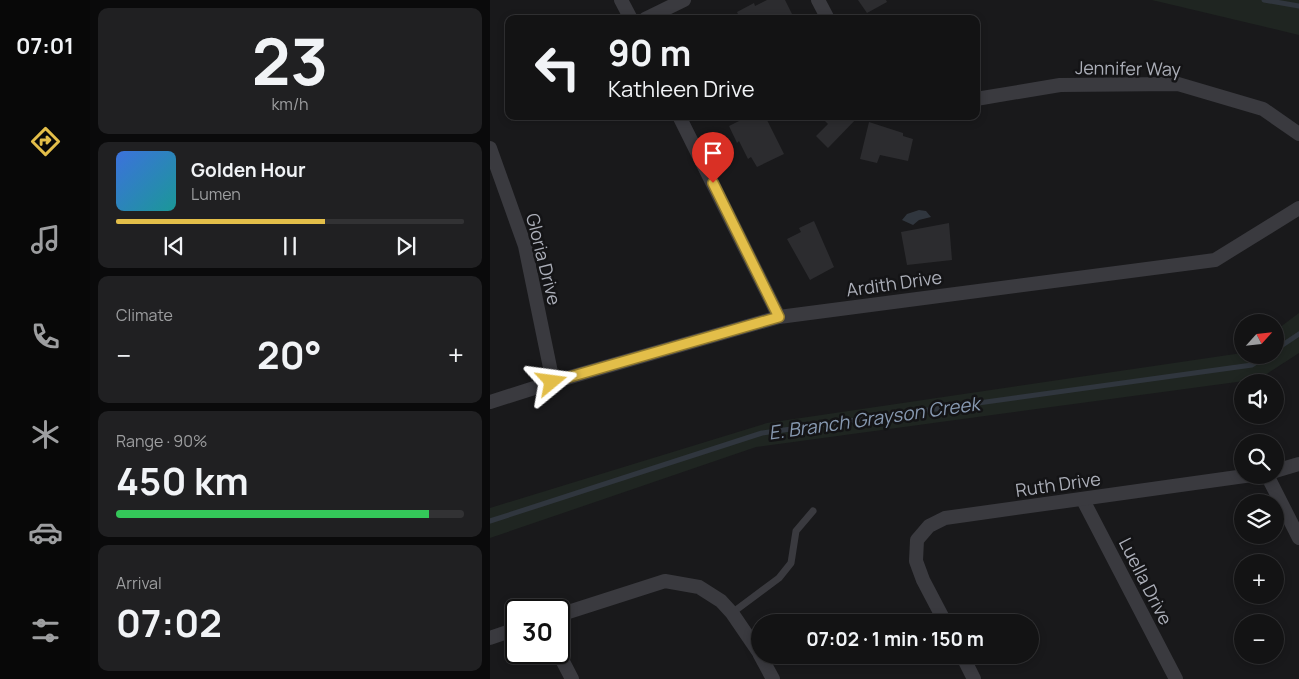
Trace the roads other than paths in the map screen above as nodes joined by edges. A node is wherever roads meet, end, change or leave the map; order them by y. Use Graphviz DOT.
graph roads {
  1 [pos="621,0"];
  2 [pos="684,0"];
  3 [pos="818,0"];
  4 [pos="629,15"];
  5 [pos="653,15"];
  6 [pos="826,15"];
  7 [pos="980,98"];
  8 [pos="681,120"];
  9 [pos="1299,134"];
  10 [pos="490,148"];
  11 [pos="1299,208"];
  12 [pos="779,317"];
  13 [pos="552,382"];
  14 [pos="490,402"];
  15 [pos="1299,464"];
  16 [pos="1284,468"];
  17 [pos="1234,478"];
  18 [pos="1271,484"];
  19 [pos="1083,500"];
  20 [pos="813,511"];
  21 [pos="1299,538"];
  22 [pos="570,611"];
  23 [pos="732,613"];
  24 [pos="941,614"];
  25 [pos="505,633"];
  26 [pos="490,638"];
  27 [pos="751,642"];
  28 [pos="564,664"];
  29 [pos="765,664"];
  30 [pos="966,664"];
  31 [pos="572,679"];
  32 [pos="773,679"];
  33 [pos="974,679"];
  34 [pos="1176,679"];
  1 -- 4 [label="street"];
  2 -- 5 [label="street"];
  3 -- 6 [label="street"];
  7 -- 9 [label="street, Jennifer Way"];
  8 -- 12 [label="street"];
  10 -- 13 [label="street, Gloria Drive"];
  11 -- 12 [label="street, Ardith Drive"];
  12 -- 13 [label="street, Ardith Drive"];
  13 -- 14 [label="street, Ardith Drive"];
  15 -- 16 [label="street"];
  17 -- 19 [label="street, Ruth Drive"];
  18 -- 21 [label="street"];
  19 -- 24 [label="street, Ruth Drive"];
  19 -- 34 [label="street, Luella Drive"];
  20 -- 23 [label="lane"];
  22 -- 23 [label="street"];
  23 -- 27 [label="street"];
  25 -- 26 [label="street"];
  28 -- 31 [label="street"];
  29 -- 32 [label="street"];
  30 -- 33 [label="street"];
}
